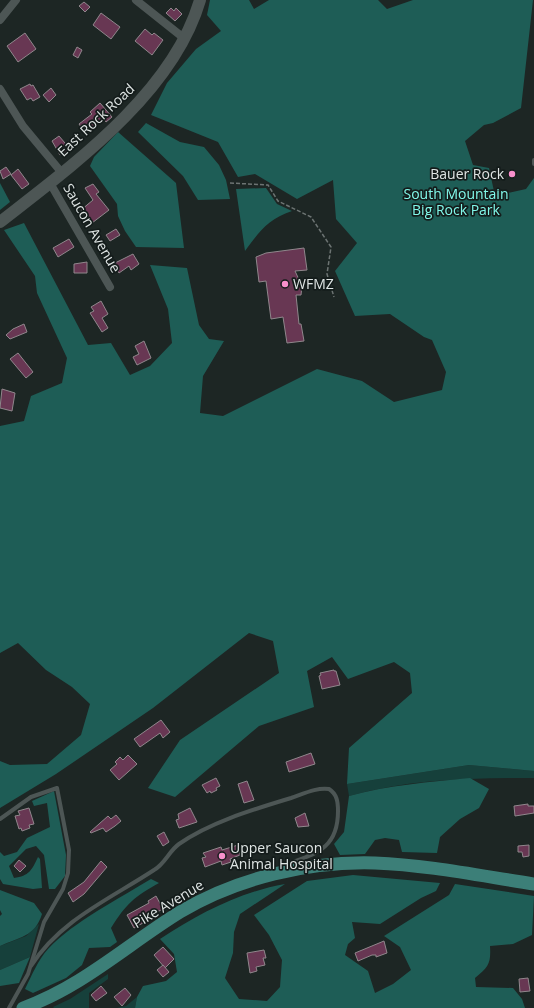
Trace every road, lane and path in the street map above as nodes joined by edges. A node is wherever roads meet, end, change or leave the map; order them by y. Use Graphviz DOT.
graph roads {
  1 [pos="16,0"];
  2 [pos="136,0"];
  3 [pos="200,0"];
  4 [pos="0,20"];
  5 [pos="185,39"];
  6 [pos="0,89"];
  7 [pos="534,160"];
  8 [pos="534,164"];
  9 [pos="62,173"];
  10 [pos="50,183"];
  11 [pos="230,183"];
  12 [pos="0,222"];
  13 [pos="110,287"];
  14 [pos="334,297"];
  15 [pos="0,819"];
  16 [pos="534,884"];
  17 [pos="201,901"];
  18 [pos="31,966"];
  19 [pos="9,1008"];
  20 [pos="23,1008"];
  1 -- 4 [label="street"];
  2 -- 5 [label="street"];
  3 -- 5 [label="street, East Rock Road"];
  5 -- 9 [label="street, East Rock Road"];
  6 -- 9 [label="street, Saucon Avenue"];
  7 -- 8 [label="lane"];
  9 -- 10 [label="street, East Rock Road"];
  10 -- 12 [label="street, East Rock Road"];
  10 -- 13 [label="street, Saucon Avenue"];
  11 -- 14 [label="path"];
  15 -- 18 [label="lane"];
  16 -- 17 [label="main road, Pike Avenue"];
  17 -- 18 [label="lane"];
  17 -- 20 [label="main road, Pike Avenue"];
  18 -- 19 [label="lane"];
}
